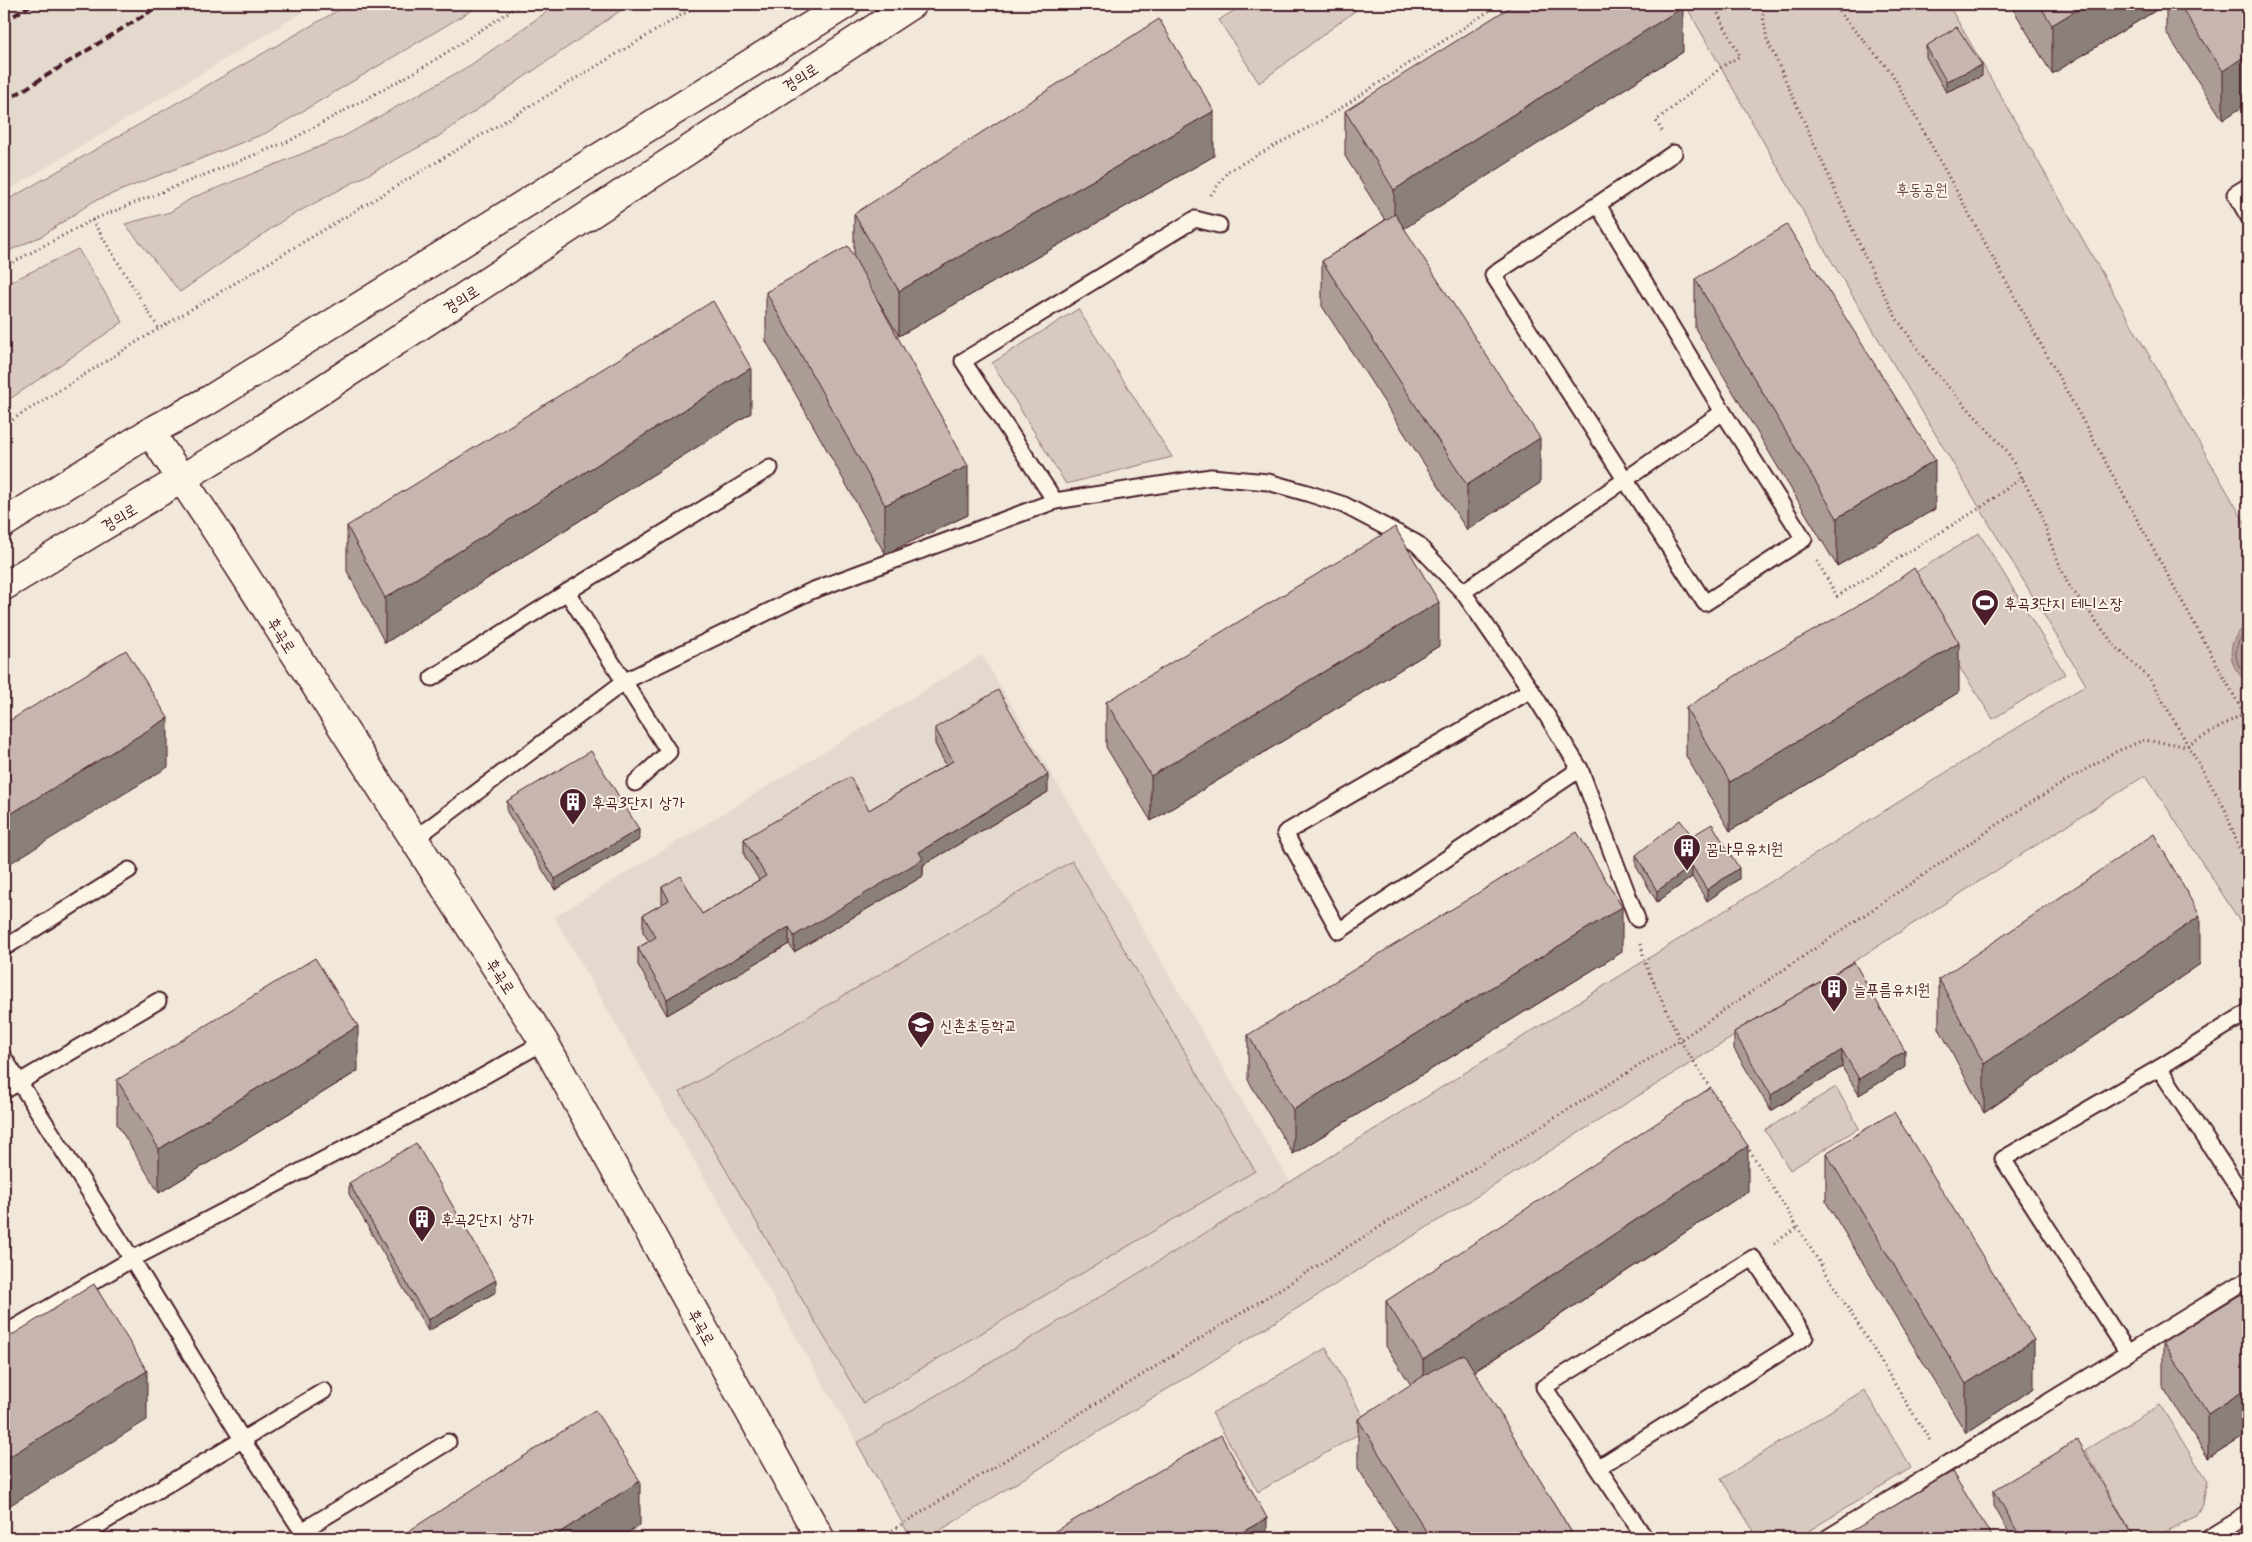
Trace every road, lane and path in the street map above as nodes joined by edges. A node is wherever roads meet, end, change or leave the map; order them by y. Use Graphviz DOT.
graph roads {
  1 [pos="522,4"];
  2 [pos="700,4"];
  3 [pos="846,4"];
  4 [pos="912,4"];
  5 [pos="1500,4"];
  6 [pos="1713,4"];
  7 [pos="1760,4"];
  8 [pos="1832,4"];
  9 [pos="1674,153"];
  10 [pos="2248,186"];
  11 [pos="1598,205"];
  12 [pos="2248,216"];
  13 [pos="1195,219"];
  14 [pos="92,220"];
  15 [pos="1219,225"];
  16 [pos="4,267"];
  17 [pos="159,329"];
  18 [pos="1723,412"];
  19 [pos="4,425"];
  20 [pos="150,432"];
  21 [pos="770,468"];
  22 [pos="2023,478"];
  23 [pos="1627,479"];
  24 [pos="181,480"];
  25 [pos="1055,501"];
  26 [pos="4,523"];
  27 [pos="1804,539"];
  28 [pos="4,586"];
  29 [pos="567,592"];
  30 [pos="1463,592"];
  31 [pos="432,678"];
  32 [pos="625,681"];
  33 [pos="1531,690"];
  34 [pos="2248,710"];
  35 [pos="2244,713"];
  36 [pos="2248,721"];
  37 [pos="2186,746"];
  38 [pos="1580,769"];
  39 [pos="634,783"];
  40 [pos="412,840"];
  41 [pos="129,870"];
  42 [pos="2248,874"];
  43 [pos="1637,919"];
  44 [pos="4,948"];
  45 [pos="158,1000"];
  46 [pos="2248,1012"];
  47 [pos="1680,1040"];
  48 [pos="544,1042"];
  49 [pos="4,1058"];
  50 [pos="2159,1068"];
  51 [pos="19,1082"];
  52 [pos="4,1092"];
  53 [pos="1736,1128"];
  54 [pos="1746,1144"];
  55 [pos="2248,1202"];
  56 [pos="132,1259"];
  57 [pos="2248,1279"];
  58 [pos="4,1334"];
  59 [pos="2128,1353"];
  60 [pos="324,1391"];
  61 [pos="242,1439"];
  62 [pos="448,1442"];
  63 [pos="1599,1467"];
  64 [pos="1948,1470"];
  65 [pos="2248,1514"];
  66 [pos="888,1533"];
  67 [pos="296,1535"];
  68 [pos="78,1538"];
  69 [pos="820,1538"];
  70 [pos="1645,1538"];
  71 [pos="1827,1538"];
  72 [pos="2209,1538"];
  1 -- 14 [label="path"];
  2 -- 17 [label="path"];
  3 -- 20 [label="main road"];
  4 -- 24 [label="main road, 경의로"];
  5 -- 13 [label="path"];
  6 -- 9 [label="path"];
  7 -- 22 [label="path"];
  8 -- 35 [label="path"];
  9 -- 11 [label="lane"];
  10 -- 12 [label="lane"];
  11 -- 18 [label="lane"];
  11 -- 23 [label="lane"];
  13 -- 15 [label="lane"];
  13 -- 25 [label="lane"];
  14 -- 16 [label="path"];
  14 -- 17 [label="path"];
  17 -- 19 [label="path"];
  18 -- 23 [label="lane"];
  18 -- 27 [label="lane"];
  20 -- 24 [label="main road, 후곡로"];
  20 -- 26 [label="main road"];
  21 -- 29 [label="lane"];
  22 -- 27 [label="path"];
  22 -- 37 [label="path"];
  23 -- 27 [label="lane"];
  23 -- 30 [label="lane"];
  24 -- 28 [label="main road, 경의로"];
  24 -- 40 [label="main road, 후곡로"];
  25 -- 30 [label="lane"];
  25 -- 32 [label="lane"];
  29 -- 31 [label="lane"];
  29 -- 32 [label="lane"];
  30 -- 33 [label="lane"];
  32 -- 39 [label="lane"];
  32 -- 40 [label="lane"];
  33 -- 38 [label="lane"];
  33 -- 38 [label="lane"];
  34 -- 35 [label="path"];
  35 -- 36 [label="path"];
  35 -- 37 [label="path"];
  37 -- 42 [label="path"];
  37 -- 47 [label="path"];
  38 -- 43 [label="lane"];
  40 -- 48 [label="main road, 후곡로"];
  41 -- 44 [label="lane"];
  43 -- 47 [label="path"];
  45 -- 51 [label="lane"];
  46 -- 50 [label="lane"];
  47 -- 53 [label="path"];
  47 -- 66 [label="path"];
  48 -- 56 [label="lane"];
  48 -- 69 [label="main road, 후곡로"];
  49 -- 51 [label="lane"];
  50 -- 55 [label="lane"];
  50 -- 59 [label="lane"];
  51 -- 52 [label="lane"];
  51 -- 56 [label="lane"];
  54 -- 64 [label="path"];
  56 -- 58 [label="lane"];
  56 -- 61 [label="lane"];
  57 -- 59 [label="lane"];
  59 -- 64 [label="lane"];
  60 -- 61 [label="lane"];
  61 -- 67 [label="lane"];
  61 -- 68 [label="lane"];
  62 -- 67 [label="lane"];
  63 -- 63 [label="lane"];
  63 -- 70 [label="lane"];
  64 -- 71 [label="lane"];
  65 -- 72 [label="lane"];
}
